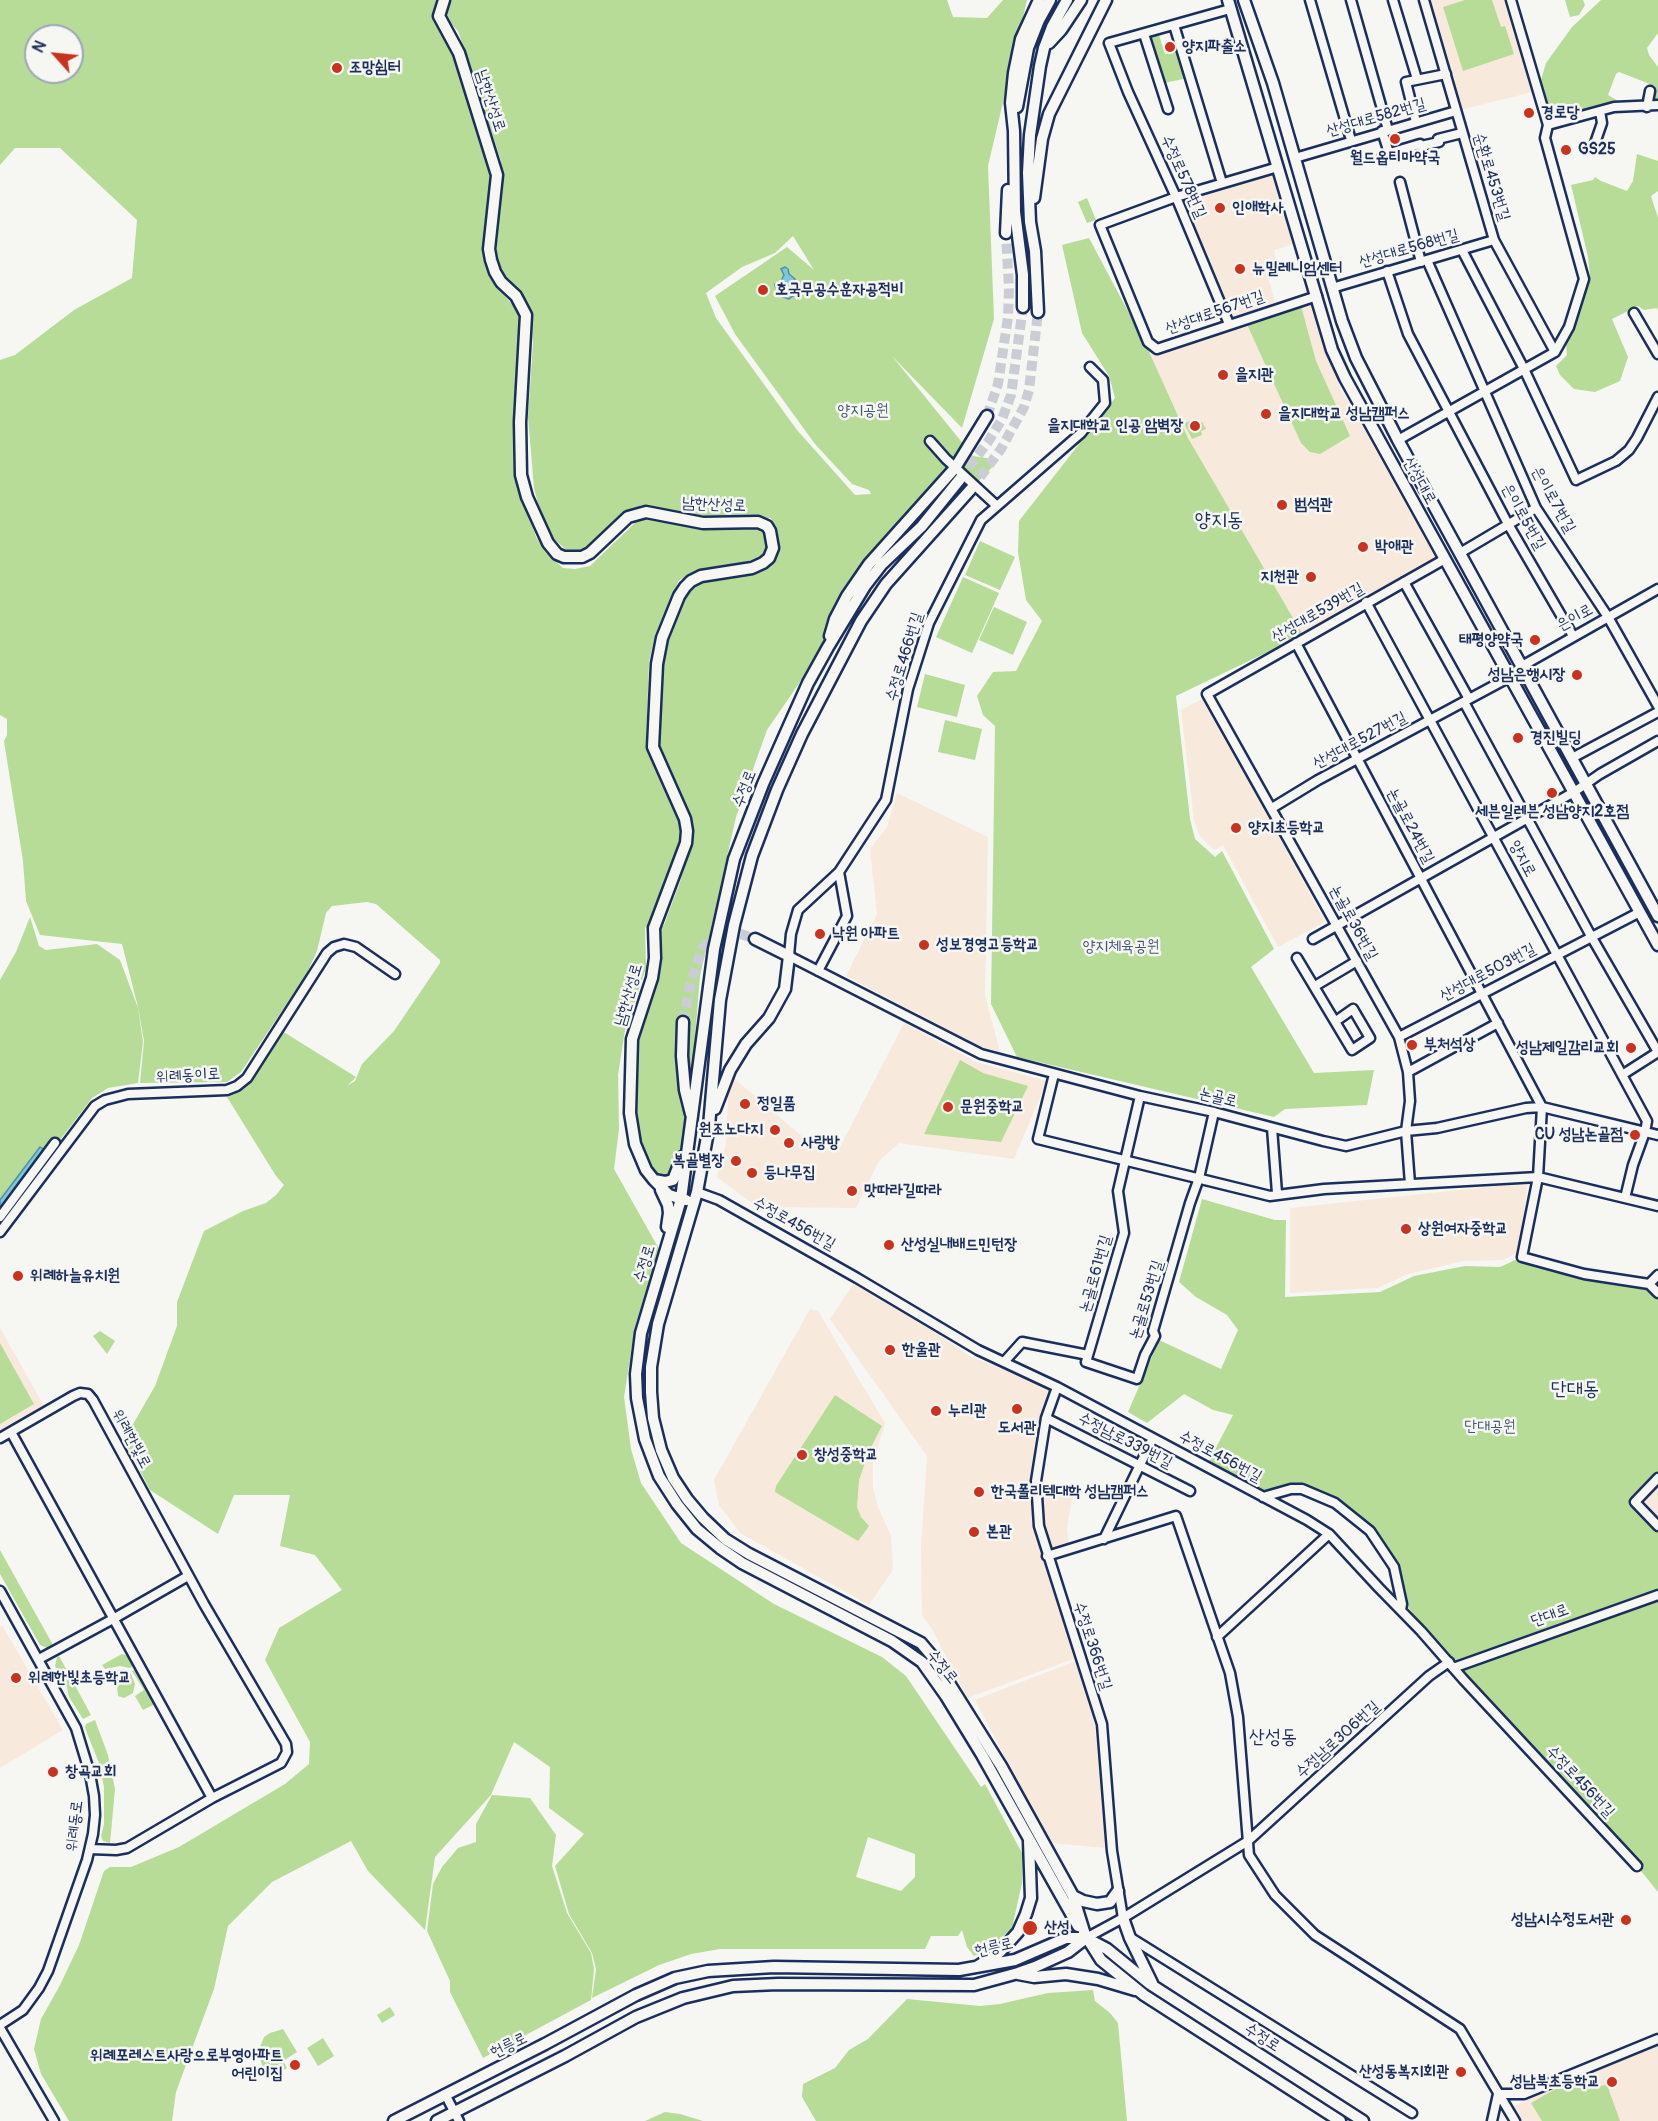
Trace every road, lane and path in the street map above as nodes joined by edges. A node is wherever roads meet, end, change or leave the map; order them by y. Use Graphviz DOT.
graph roads {
  1 [pos="444,0"];
  2 [pos="1039,0"];
  3 [pos="1050,0"];
  4 [pos="1067,0"];
  5 [pos="1081,0"];
  6 [pos="1106,0"];
  7 [pos="1310,0"];
  8 [pos="1351,0"];
  9 [pos="1393,0"];
  10 [pos="1424,0"];
  11 [pos="1511,0"];
  12 [pos="1247,1"];
  13 [pos="1229,4"];
  14 [pos="1174,25"];
  15 [pos="1144,34"];
  16 [pos="1044,48"];
  17 [pos="1446,74"];
  18 [pos="1417,80"];
  19 [pos="1650,92"];
  20 [pos="1658,105"];
  21 [pos="1647,106"];
  22 [pos="1168,109"];
  23 [pos="1456,111"];
  24 [pos="1600,111"];
  25 [pos="1416,122"];
  26 [pos="1548,125"];
  27 [pos="1385,130"];
  28 [pos="1014,131"];
  29 [pos="1462,133"];
  30 [pos="1351,140"];
  31 [pos="1594,146"];
  32 [pos="1300,156"];
  33 [pos="1014,164"];
  34 [pos="1278,167"];
  35 [pos="1400,182"];
  36 [pos="1222,183"];
  37 [pos="1176,197"];
  38 [pos="1030,222"];
  39 [pos="1006,234"];
  40 [pos="1494,240"];
  41 [pos="1462,250"];
  42 [pos="1424,261"];
  43 [pos="1387,271"];
  44 [pos="1332,288"];
  45 [pos="1317,296"];
  46 [pos="1023,307"];
  47 [pos="1038,312"];
  48 [pos="1634,313"];
  49 [pos="1229,324"];
  50 [pos="1555,352"];
  51 [pos="1658,354"];
  52 [pos="1090,367"];
  53 [pos="1524,369"];
  54 [pos="1484,392"];
  55 [pos="1658,397"];
  56 [pos="1449,412"];
  57 [pos="987,416"];
  58 [pos="1398,440"];
  59 [pos="930,441"];
  60 [pos="955,468"];
  61 [pos="960,478"];
  62 [pos="971,489"];
  63 [pos="998,506"];
  64 [pos="1536,508"];
  65 [pos="1508,524"];
  66 [pos="1460,553"];
  67 [pos="1445,559"];
  68 [pos="1404,582"];
  69 [pos="1658,589"];
  70 [pos="1366,602"];
  71 [pos="1608,617"];
  72 [pos="1573,636"];
  73 [pos="1296,643"];
  74 [pos="825,651"];
  75 [pos="1522,666"];
  76 [pos="1510,677"];
  77 [pos="1207,694"];
  78 [pos="1466,701"];
  79 [pos="1658,706"];
  80 [pos="1658,712"];
  81 [pos="1430,720"];
  82 [pos="1658,741"];
  83 [pos="1572,758"];
  84 [pos="1358,759"];
  85 [pos="1587,784"];
  86 [pos="1574,792"];
  87 [pos="1272,808"];
  88 [pos="1527,818"];
  89 [pos="1493,837"];
  90 [pos="839,872"];
  91 [pos="1421,878"];
  92 [pos="1654,900"];
  93 [pos="1640,912"];
  94 [pos="1658,916"];
  95 [pos="1337,925"];
  96 [pos="1591,936"];
  97 [pos="754,939"];
  98 [pos="1313,939"];
  99 [pos="1658,945"];
  100 [pos="1557,954"];
  101 [pos="789,956"];
  102 [pos="1297,958"];
  103 [pos="1357,961"];
  104 [pos="818,971"];
  105 [pos="394,974"];
  106 [pos="1315,986"];
  107 [pos="1482,993"];
  108 [pos="1336,1021"];
  109 [pos="683,1022"];
  110 [pos="1498,1023"];
  111 [pos="1399,1036"];
  112 [pos="1408,1072"];
  113 [pos="1054,1074"];
  114 [pos="1622,1075"];
  115 [pos="1140,1096"];
  116 [pos="1542,1107"];
  117 [pos="1214,1112"];
  118 [pos="692,1122"];
  119 [pos="709,1126"];
  120 [pos="1272,1128"];
  121 [pos="1406,1131"];
  122 [pos="1645,1132"];
  123 [pos="1658,1135"];
  124 [pos="690,1138"];
  125 [pos="55,1143"];
  126 [pos="1126,1159"];
  127 [pos="1538,1177"];
  128 [pos="1199,1178"];
  129 [pos="654,1180"];
  130 [pos="1410,1184"];
  131 [pos="697,1192"];
  132 [pos="1277,1193"];
  133 [pos="682,1194"];
  134 [pos="1625,1198"];
  135 [pos="693,1203"];
  136 [pos="1658,1206"];
  137 [pos="0,1216"];
  138 [pos="0,1232"];
  139 [pos="665,1248"];
  140 [pos="1658,1275"];
  141 [pos="1649,1284"];
  142 [pos="1658,1293"];
  143 [pos="1087,1358"];
  144 [pos="1004,1362"];
  145 [pos="1057,1387"];
  146 [pos="1046,1418"];
  147 [pos="11,1432"];
  148 [pos="0,1438"];
  149 [pos="1153,1438"];
  150 [pos="1140,1465"];
  151 [pos="1658,1478"];
  152 [pos="1190,1491"];
  153 [pos="1263,1497"];
  154 [pos="1658,1526"];
  155 [pos="1329,1534"];
  156 [pos="1104,1539"];
  157 [pos="1047,1556"];
  158 [pos="188,1576"];
  159 [pos="0,1591"];
  160 [pos="1658,1595"];
  161 [pos="1401,1610"];
  162 [pos="113,1619"];
  163 [pos="1217,1637"];
  164 [pos="929,1653"];
  165 [pos="39,1659"];
  166 [pos="922,1662"];
  167 [pos="1451,1665"];
  168 [pos="212,1798"];
  169 [pos="1029,1837"];
  170 [pos="1248,1841"];
  171 [pos="90,1849"];
  172 [pos="1637,1866"];
  173 [pos="1119,1891"];
  174 [pos="1072,1896"];
  175 [pos="1123,1918"];
  176 [pos="1086,1938"];
  177 [pos="1130,1938"];
  178 [pos="959,1970"];
  179 [pos="1018,1974"];
  180 [pos="1154,1986"];
  181 [pos="1141,1992"];
  182 [pos="0,2026"];
  183 [pos="1658,2039"];
  184 [pos="445,2094"];
  185 [pos="1498,2094"];
  186 [pos="1412,2113"];
  187 [pos="457,2116"];
  188 [pos="54,2121"];
  189 [pos="394,2121"];
  190 [pos="437,2121"];
  191 [pos="1340,2121"];
  192 [pos="1363,2121"];
  193 [pos="1492,2121"];
  194 [pos="1515,2121"];
  1 -- 129 [label="main road, 남한산성로"];
  2 -- 28 [label="main road"];
  3 -- 28 [label="main road"];
  4 -- 16 [label="main road"];
  5 -- 16 [label="main road"];
  6 -- 38 [label="main road"];
  7 -- 30 [label="street"];
  8 -- 27 [label="street"];
  9 -- 18 [label="street"];
  10 -- 17 [label="street, 순환로453번길"];
  11 -- 26 [label="street"];
  12 -- 32 [label="main road, 산성대로"];
  13 -- 14 [label="street"];
  13 -- 34 [label="main road, 산성대로"];
  14 -- 15 [label="street"];
  14 -- 36 [label="street"];
  15 -- 22 [label="street"];
  15 -- 37 [label="street, 수정로578번길"];
  16 -- 38 [label="main road"];
  17 -- 18 [label="street"];
  17 -- 23 [label="street, 순환로453번길"];
  18 -- 25 [label="street"];
  19 -- 21 [label="street"];
  20 -- 21 [label="street"];
  21 -- 24 [label="street"];
  23 -- 25 [label="street, 산성대로582번길"];
  23 -- 29 [label="street, 순환로453번길"];
  24 -- 26 [label="street"];
  24 -- 31 [label="street"];
  25 -- 27 [label="street, 산성대로582번길"];
  26 -- 50 [label="street"];
  27 -- 29 [label="street"];
  27 -- 30 [label="street, 산성대로582번길"];
  28 -- 33 [label="main road"];
  29 -- 40 [label="street, 순환로453번길"];
  30 -- 32 [label="street, 산성대로582번길"];
  32 -- 44 [label="main road, 산성대로"];
  33 -- 39 [label="main road"];
  33 -- 46 [label="main road"];
  34 -- 36 [label="street"];
  34 -- 45 [label="main road, 산성대로"];
  35 -- 42 [label="street, 은이로7번길"];
  36 -- 37 [label="street"];
  37 -- 49 [label="street, 수정로578번길"];
  37 -- 49 [label="street, 산성대로567번길"];
  38 -- 47 [label="main road"];
  40 -- 41 [label="street, 산성대로568번길"];
  40 -- 50 [label="street, 순환로453번길"];
  41 -- 42 [label="street, 산성대로568번길"];
  41 -- 53 [label="street"];
  42 -- 43 [label="street, 산성대로568번길"];
  42 -- 54 [label="street, 은이로7번길"];
  43 -- 44 [label="street, 산성대로568번길"];
  43 -- 56 [label="street, 은이로5번길"];
  44 -- 58 [label="main road, 산성대로"];
  45 -- 49 [label="street, 산성대로567번길"];
  45 -- 67 [label="main road, 산성대로"];
  48 -- 51 [label="street"];
  50 -- 53 [label="street"];
  52 -- 63 [label="street, 수정로466번길"];
  53 -- 54 [label="street"];
  53 -- 55 [label="street"];
  54 -- 56 [label="street"];
  54 -- 64 [label="street, 은이로7번길"];
  56 -- 58 [label="street"];
  56 -- 65 [label="street, 은이로5번길"];
  57 -- 60 [label="main road"];
  58 -- 66 [label="main road, 산성대로"];
  59 -- 60 [label="street"];
  60 -- 63 [label="street"];
  60 -- 74 [label="main road"];
  61 -- 74 [label="main road, 수정로"];
  62 -- 119 [label="main road, 수정로"];
  63 -- 90 [label="street, 수정로466번길"];
  64 -- 65 [label="street"];
  64 -- 71 [label="street, 은이로7번길"];
  65 -- 66 [label="street"];
  65 -- 72 [label="street, 은이로5번길"];
  66 -- 75 [label="main road, 산성대로"];
  67 -- 68 [label="street, 산성대로539번길"];
  67 -- 76 [label="main road, 산성대로"];
  68 -- 70 [label="street, 산성대로539번길"];
  68 -- 78 [label="street"];
  69 -- 71 [label="street, 은이로"];
  70 -- 73 [label="street, 산성대로539번길"];
  70 -- 81 [label="street, 양지로"];
  71 -- 72 [label="street, 은이로"];
  71 -- 79 [label="street, 은이로7번길"];
  72 -- 75 [label="street, 은이로"];
  73 -- 77 [label="street, 산성대로539번길"];
  73 -- 84 [label="street, 논골로24번길"];
  74 -- 118 [label="main road, 수정로"];
  75 -- 76 [label="street, 은이로"];
  75 -- 83 [label="main road, 산성대로"];
  76 -- 78 [label="street, 산성대로527번길"];
  76 -- 86 [label="main road, 산성대로"];
  77 -- 87 [label="street, 논골로36번길"];
  78 -- 81 [label="street, 산성대로527번길"];
  78 -- 88 [label="street"];
  80 -- 83 [label="street"];
  81 -- 84 [label="street, 산성대로527번길"];
  81 -- 89 [label="street, 양지로"];
  82 -- 85 [label="street"];
  83 -- 85 [label="main road, 산성대로"];
  84 -- 87 [label="street, 산성대로527번길"];
  84 -- 91 [label="street, 논골로24번길"];
  85 -- 86 [label="street"];
  85 -- 92 [label="main road, 산성대로"];
  86 -- 88 [label="street"];
  86 -- 93 [label="main road, 산성대로"];
  87 -- 95 [label="street, 논골로36번길"];
  88 -- 89 [label="street"];
  88 -- 96 [label="street"];
  89 -- 91 [label="street"];
  89 -- 100 [label="street, 양지로"];
  90 -- 101 [label="street, 수정로466번길"];
  90 -- 104 [label="street"];
  91 -- 95 [label="street"];
  91 -- 107 [label="street, 논골로24번길"];
  92 -- 94 [label="main road, 산성대로"];
  93 -- 96 [label="street, 산성대로503번길"];
  93 -- 99 [label="main road, 산성대로"];
  95 -- 98 [label="street"];
  95 -- 103 [label="street, 논골로36번길"];
  96 -- 100 [label="street, 산성대로503번길"];
  96 -- 114 [label="street"];
  97 -- 101 [label="main road"];
  100 -- 107 [label="street, 산성대로503번길"];
  100 -- 114 [label="street, 양지로"];
  101 -- 104 [label="street, 논골로"];
  101 -- 119 [label="main road"];
  102 -- 106 [label="street"];
  103 -- 106 [label="street"];
  103 -- 111 [label="street, 논골로36번길"];
  104 -- 113 [label="street, 논골로"];
  105 -- 138 [label="street, 위례동이로"];
  106 -- 108 [label="street"];
  107 -- 110 [label="street, 논골로24번길"];
  107 -- 111 [label="street, 산성대로503번길"];
  108 -- 108 [label="street"];
  109 -- 118 [label="main road"];
  110 -- 112 [label="street"];
  110 -- 116 [label="street, 논골로24번길"];
  111 -- 112 [label="street, 논골로36번길"];
  112 -- 121 [label="street, 논골로36번길"];
  113 -- 115 [label="street, 논골로"];
  113 -- 126 [label="street"];
  114 -- 122 [label="street, 양지로"];
  115 -- 117 [label="street, 논골로"];
  115 -- 126 [label="street, 논골로61번길"];
  116 -- 121 [label="street, 논골로"];
  116 -- 122 [label="street, 논골로"];
  116 -- 127 [label="street"];
  117 -- 120 [label="street, 논골로"];
  117 -- 128 [label="street, 논골로53번길"];
  118 -- 124 [label="main road, 수정로"];
  119 -- 131 [label="main road, 수정로"];
  120 -- 121 [label="street, 논골로"];
  120 -- 132 [label="street"];
  121 -- 130 [label="street, 논골로36번길"];
  122 -- 123 [label="street, 논골로"];
  122 -- 134 [label="street"];
  124 -- 129 [label="main road"];
  124 -- 133 [label="main road, 수정로"];
  125 -- 137 [label="street"];
  126 -- 128 [label="street"];
  126 -- 143 [label="street, 논골로61번길"];
  127 -- 130 [label="street"];
  127 -- 134 [label="street"];
  127 -- 141 [label="street"];
  128 -- 132 [label="street"];
  128 -- 143 [label="street, 논골로53번길"];
  129 -- 133 [label="main road, 남한산성로"];
  129 -- 139 [label="main road"];
  130 -- 132 [label="street"];
  131 -- 133 [label="main road"];
  131 -- 135 [label="main road, 수정로"];
  131 -- 144 [label="street, 수정로456번길"];
  133 -- 135 [label="main road"];
  133 -- 139 [label="main road, 수정로"];
  134 -- 136 [label="street"];
  135 -- 164 [label="main road, 수정로"];
  139 -- 166 [label="main road, 수정로"];
  140 -- 141 [label="street"];
  141 -- 142 [label="street"];
  143 -- 144 [label="street"];
  144 -- 145 [label="street, 수정로456번길"];
  145 -- 146 [label="street, 수정로366번길"];
  145 -- 149 [label="street, 수정로456번길"];
  146 -- 150 [label="street, 수정남로339번길"];
  146 -- 157 [label="street, 수정로366번길"];
  147 -- 148 [label="street, 위례한빛로"];
  147 -- 158 [label="street, 위례한빛로"];
  147 -- 162 [label="street"];
  149 -- 150 [label="street"];
  149 -- 153 [label="street, 수정로456번길"];
  150 -- 152 [label="street, 수정남로339번길"];
  150 -- 156 [label="street"];
  151 -- 154 [label="street"];
  153 -- 155 [label="street, 수정로456번길"];
  153 -- 161 [label="street"];
  155 -- 161 [label="street, 수정로456번길"];
  155 -- 163 [label="street"];
  156 -- 157 [label="street"];
  156 -- 163 [label="street"];
  157 -- 173 [label="street, 수정로366번길"];
  158 -- 162 [label="street"];
  158 -- 168 [label="street, 위례한빛로"];
  159 -- 165 [label="street, 위례동로"];
  160 -- 167 [label="street, 단대로"];
  161 -- 167 [label="street, 수정로456번길"];
  162 -- 165 [label="street"];
  162 -- 168 [label="street"];
  163 -- 170 [label="street"];
  164 -- 166 [label="main road"];
  164 -- 174 [label="main road, 수정로"];
  165 -- 171 [label="street, 위례동로"];
  166 -- 169 [label="main road, 수정로"];
  167 -- 170 [label="street, 수정남로306번길"];
  167 -- 172 [label="street, 수정로456번길"];
  168 -- 171 [label="street, 위례한빛로"];
  169 -- 176 [label="main road, 수정로"];
  169 -- 178 [label="main road"];
  170 -- 175 [label="street, 수정남로306번길"];
  170 -- 185 [label="street"];
  171 -- 182 [label="street, 위례동로"];
  173 -- 174 [label="main road"];
  173 -- 175 [label="street, 수정로366번길"];
  174 -- 176 [label="main road, 수정로"];
  175 -- 176 [label="street, 수정남로306번길"];
  175 -- 177 [label="main road"];
  176 -- 178 [label="main road, 헌릉로"];
  176 -- 179 [label="main road, 헌릉로"];
  176 -- 180 [label="main road, 수정로"];
  176 -- 181 [label="main road, 수정로"];
  177 -- 180 [label="main road"];
  177 -- 186 [label="street"];
  178 -- 184 [label="main road, 헌릉로"];
  179 -- 181 [label="main road"];
  179 -- 187 [label="main road, 헌릉로"];
  180 -- 192 [label="main road, 수정로"];
  181 -- 191 [label="main road, 수정로"];
  182 -- 188 [label="street"];
  183 -- 185 [label="street"];
  184 -- 187 [label="street"];
  184 -- 189 [label="main road, 헌릉로"];
  185 -- 193 [label="street"];
  185 -- 194 [label="street"];
  187 -- 190 [label="main road, 헌릉로"];
}
